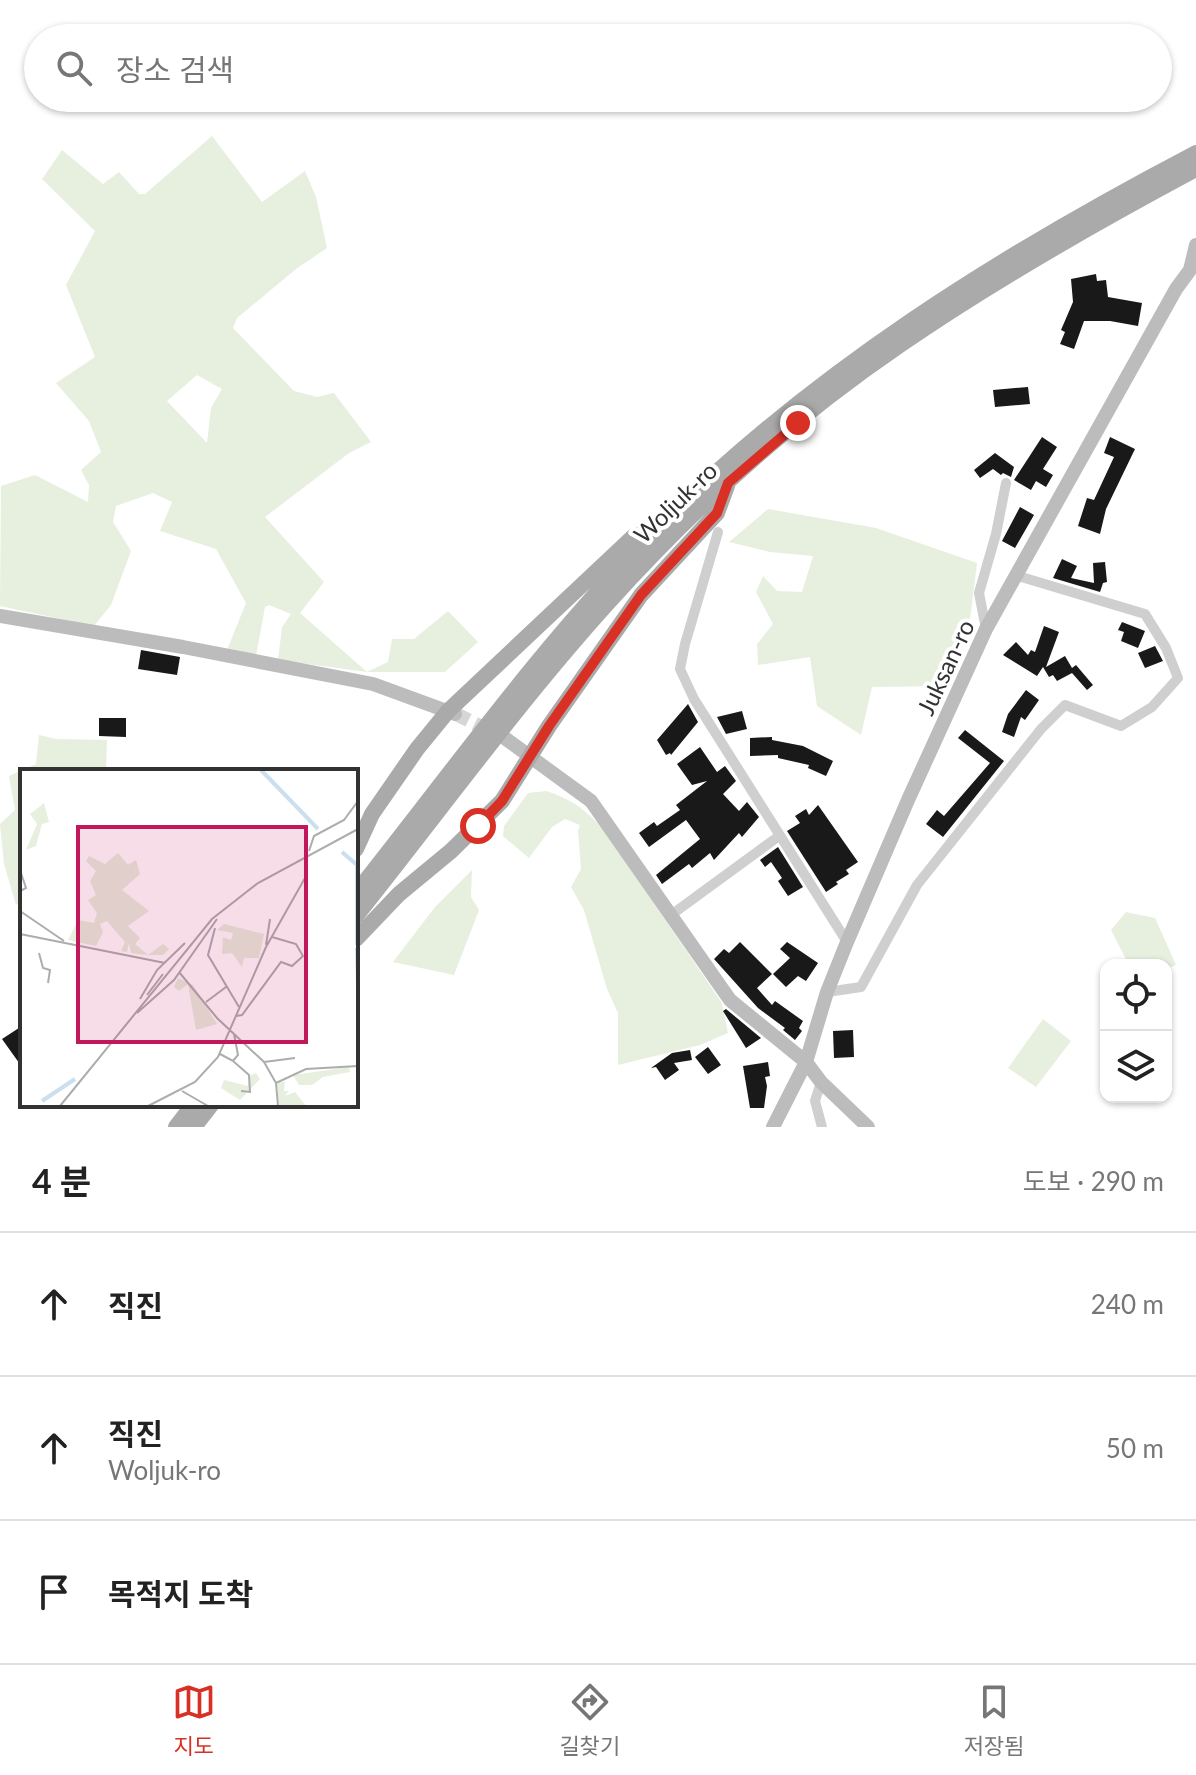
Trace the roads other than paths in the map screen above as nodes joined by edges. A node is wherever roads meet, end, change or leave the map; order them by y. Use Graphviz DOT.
graph roads {
  1 [pos="1196,153"];
  2 [pos="1196,169"];
  3 [pos="1196,245"];
  4 [pos="728,483"];
  5 [pos="1006,483"];
  6 [pos="655,531"];
  7 [pos="718,532"];
  8 [pos="1018,576"];
  9 [pos="0,616"];
  10 [pos="986,629"];
  11 [pos="452,712"];
  12 [pos="506,739"];
  13 [pos="530,758"];
  14 [pos="779,836"];
  15 [pos="358,845"];
  16 [pos="358,890"];
  17 [pos="358,913"];
  18 [pos="671,915"];
  19 [pos="358,937"];
  20 [pos="847,942"];
  21 [pos="827,992"];
  22 [pos="806,1062"];
  23 [pos="821,1082"];
  24 [pos="191,1107"];
  25 [pos="209,1107"];
  26 [pos="176,1127"];
  27 [pos="194,1127"];
  28 [pos="773,1127"];
  29 [pos="822,1127"];
  30 [pos="868,1127"];
  1 -- 6 [label="main road, Woljuk-ro"];
  2 -- 4 [label="main road, Woljuk-ro"];
  3 -- 8 [label="street, Juksan-ro"];
  4 -- 13 [label="main road"];
  4 -- 17 [label="main road, Woljuk-ro"];
  5 -- 10 [label="street"];
  6 -- 11 [label="main road"];
  6 -- 16 [label="main road, Woljuk-ro"];
  7 -- 14 [label="street"];
  8 -- 10 [label="street, Juksan-ro"];
  8 -- 21 [label="street"];
  9 -- 11 [label="street"];
  10 -- 20 [label="street, Juksan-ro"];
  11 -- 15 [label="main road"];
  12 -- 13 [label="street"];
  13 -- 18 [label="street"];
  13 -- 19 [label="main road"];
  14 -- 18 [label="street"];
  14 -- 20 [label="street"];
  18 -- 22 [label="street"];
  20 -- 21 [label="street, Juksan-ro"];
  21 -- 22 [label="street, Juksan-ro"];
  22 -- 23 [label="street"];
  22 -- 28 [label="street, Juksan-ro"];
  23 -- 29 [label="street"];
  23 -- 30 [label="street"];
  24 -- 26 [label="main road"];
  25 -- 27 [label="main road"];
}
